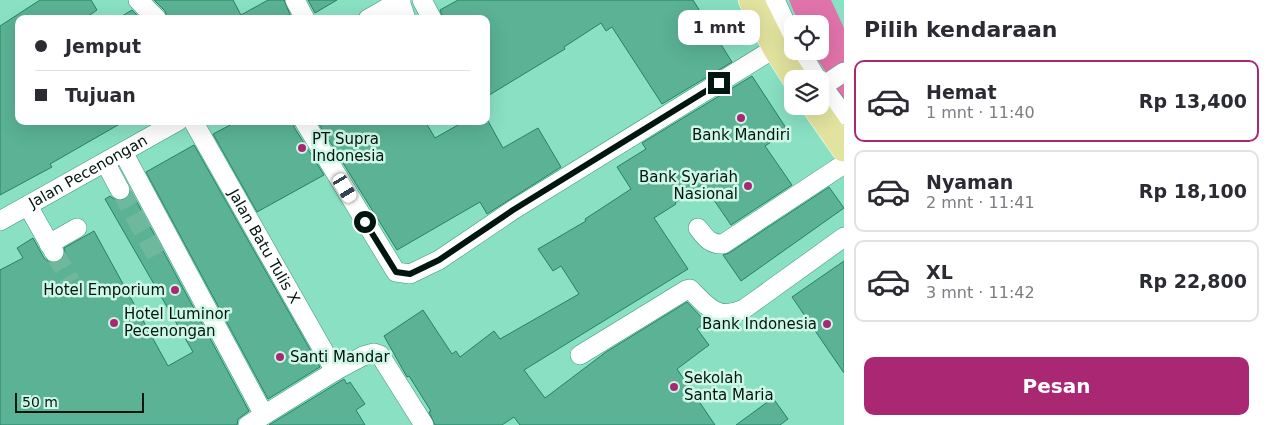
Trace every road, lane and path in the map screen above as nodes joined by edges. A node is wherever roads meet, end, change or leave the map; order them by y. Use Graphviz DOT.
graph roads {
  1 [pos="138,0"];
  2 [pos="295,0"];
  3 [pos="400,0"];
  4 [pos="422,0"];
  5 [pos="751,0"];
  6 [pos="775,0"];
  7 [pos="153,15"];
  8 [pos="303,15"];
  9 [pos="375,15"];
  10 [pos="405,15"];
  11 [pos="430,15"];
  12 [pos="784,42"];
  13 [pos="844,72"];
  14 [pos="829,82"];
  15 [pos="829,98"];
  16 [pos="829,111"];
  17 [pos="844,115"];
  18 [pos="171,125"];
  19 [pos="195,125"];
  20 [pos="306,125"];
  21 [pos="844,149"];
  22 [pos="123,152"];
  23 [pos="105,162"];
  24 [pos="844,164"];
  25 [pos="120,190"];
  26 [pos="28,206"];
  27 [pos="0,221"];
  28 [pos="77,228"];
  29 [pos="698,228"];
  30 [pos="844,237"];
  31 [pos="580,355"];
  32 [pos="335,371"];
  33 [pos="264,415"];
  34 [pos="248,425"];
  35 [pos="424,425"];
  1 -- 7 [label="street"];
  2 -- 8 [label="street"];
  3 -- 9 [label="street"];
  3 -- 10 [label="street"];
  4 -- 11 [label="street"];
  5 -- 12 [label="main road"];
  6 -- 12 [label="street"];
  12 -- 20 [label="street"];
  13 -- 14 [label="street"];
  15 -- 17 [label="street"];
  16 -- 21 [label="main road"];
  18 -- 22 [label="street, Jalan Pecenongan"];
  19 -- 32 [label="street, Jalan Batu Tulis X"];
  22 -- 23 [label="street, Jalan Pecenongan"];
  22 -- 33 [label="street"];
  23 -- 25 [label="street"];
  23 -- 26 [label="street, Jalan Pecenongan"];
  24 -- 29 [label="street"];
  26 -- 27 [label="street, Jalan Pecenongan"];
  26 -- 28 [label="street"];
  30 -- 31 [label="street"];
  32 -- 33 [label="street"];
  32 -- 35 [label="street"];
  33 -- 34 [label="street"];
}
